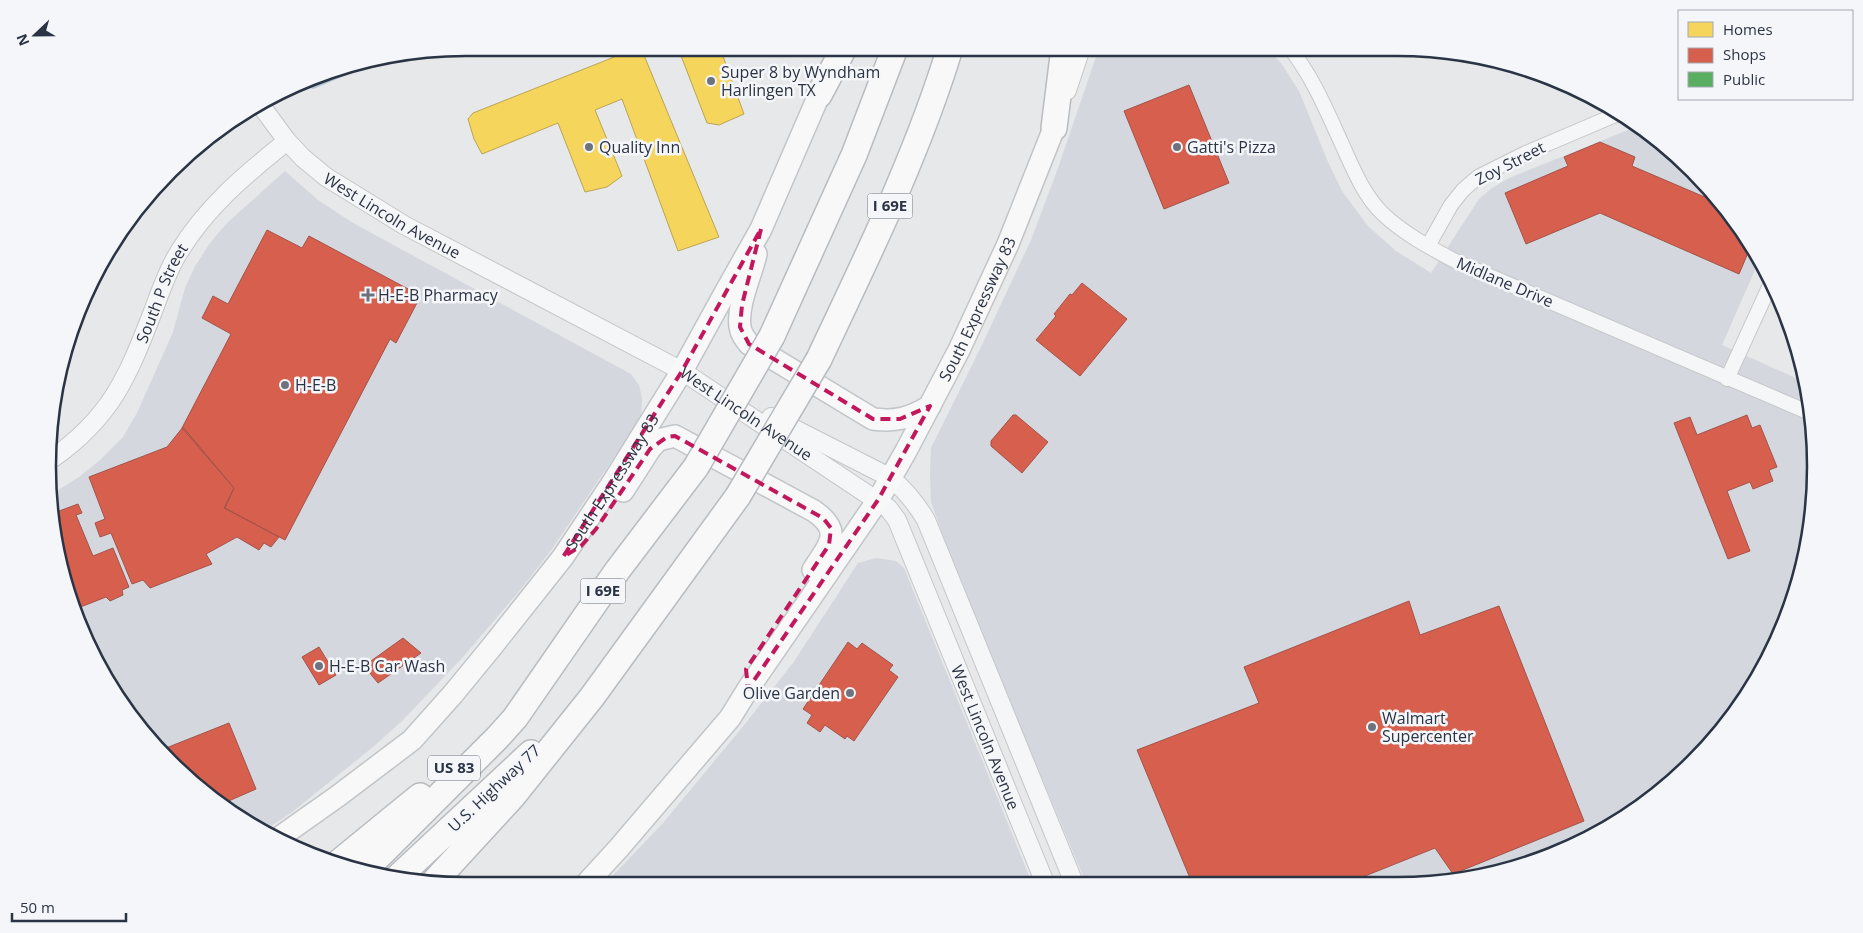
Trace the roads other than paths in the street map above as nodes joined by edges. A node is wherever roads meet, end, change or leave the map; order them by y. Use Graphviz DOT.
graph roads {
  1 [pos="835,56"];
  2 [pos="840,56"];
  3 [pos="892,56"];
  4 [pos="947,56"];
  5 [pos="1063,56"];
  6 [pos="1077,56"];
  7 [pos="1296,56"];
  8 [pos="819,95"];
  9 [pos="264,110"];
  10 [pos="1611,117"];
  11 [pos="1054,128"];
  12 [pos="287,141"];
  13 [pos="761,229"];
  14 [pos="1428,246"];
  15 [pos="1767,291"];
  16 [pos="682,371"];
  17 [pos="1727,378"];
  18 [pos="930,406"];
  19 [pos="1803,410"];
  20 [pos="56,456"];
  21 [pos="891,478"];
  22 [pos="878,500"];
  23 [pos="563,557"];
  24 [pos="748,689"];
  25 [pos="592,697"];
  26 [pos="515,718"];
  27 [pos="285,834"];
  28 [pos="345,858"];
  29 [pos="370,865"];
  30 [pos="404,872"];
  31 [pos="440,876"];
  32 [pos="593,877"];
  33 [pos="1043,877"];
  34 [pos="1072,877"];
  1 -- 8 [label="main road, South Expressway 83"];
  2 -- 8 [label="highway"];
  3 -- 26 [label="highway, I 69E, bridge"];
  4 -- 25 [label="highway, I 69E, bridge"];
  5 -- 11 [label="highway"];
  6 -- 11 [label="main road, South Expressway 83"];
  7 -- 14 [label="street, Midlane Drive"];
  8 -- 13 [label="main road, South Expressway 83"];
  9 -- 12 [label="street, West Lincoln Avenue"];
  10 -- 14 [label="street, Zoy Street"];
  11 -- 18 [label="main road, South Expressway 83"];
  12 -- 16 [label="street, West Lincoln Avenue"];
  12 -- 20 [label="street, South P Street"];
  13 -- 16 [label="main road, South Expressway 83"];
  13 -- 18 [label="main road"];
  14 -- 17 [label="street, Midlane Drive"];
  15 -- 17 [label="street"];
  16 -- 21 [label="street, West Lincoln Avenue"];
  16 -- 22 [label="street, West Lincoln Avenue"];
  16 -- 23 [label="main road, South Expressway 83"];
  17 -- 19 [label="street, Midlane Drive"];
  18 -- 21 [label="main road, South Expressway 83"];
  21 -- 22 [label="main road, South Expressway 83"];
  21 -- 34 [label="street, West Lincoln Avenue"];
  22 -- 24 [label="main road, South Expressway 83"];
  22 -- 33 [label="street, West Lincoln Avenue"];
  23 -- 24 [label="main road"];
  23 -- 27 [label="main road, South Expressway 83"];
  24 -- 32 [label="main road, South Expressway 83"];
  25 -- 30 [label="highway, U.S. Highway 77 / I 69E"];
  25 -- 31 [label="highway"];
  26 -- 28 [label="highway, US 83"];
  26 -- 29 [label="highway, U.S. Highway 77 / I 69E"];
}
